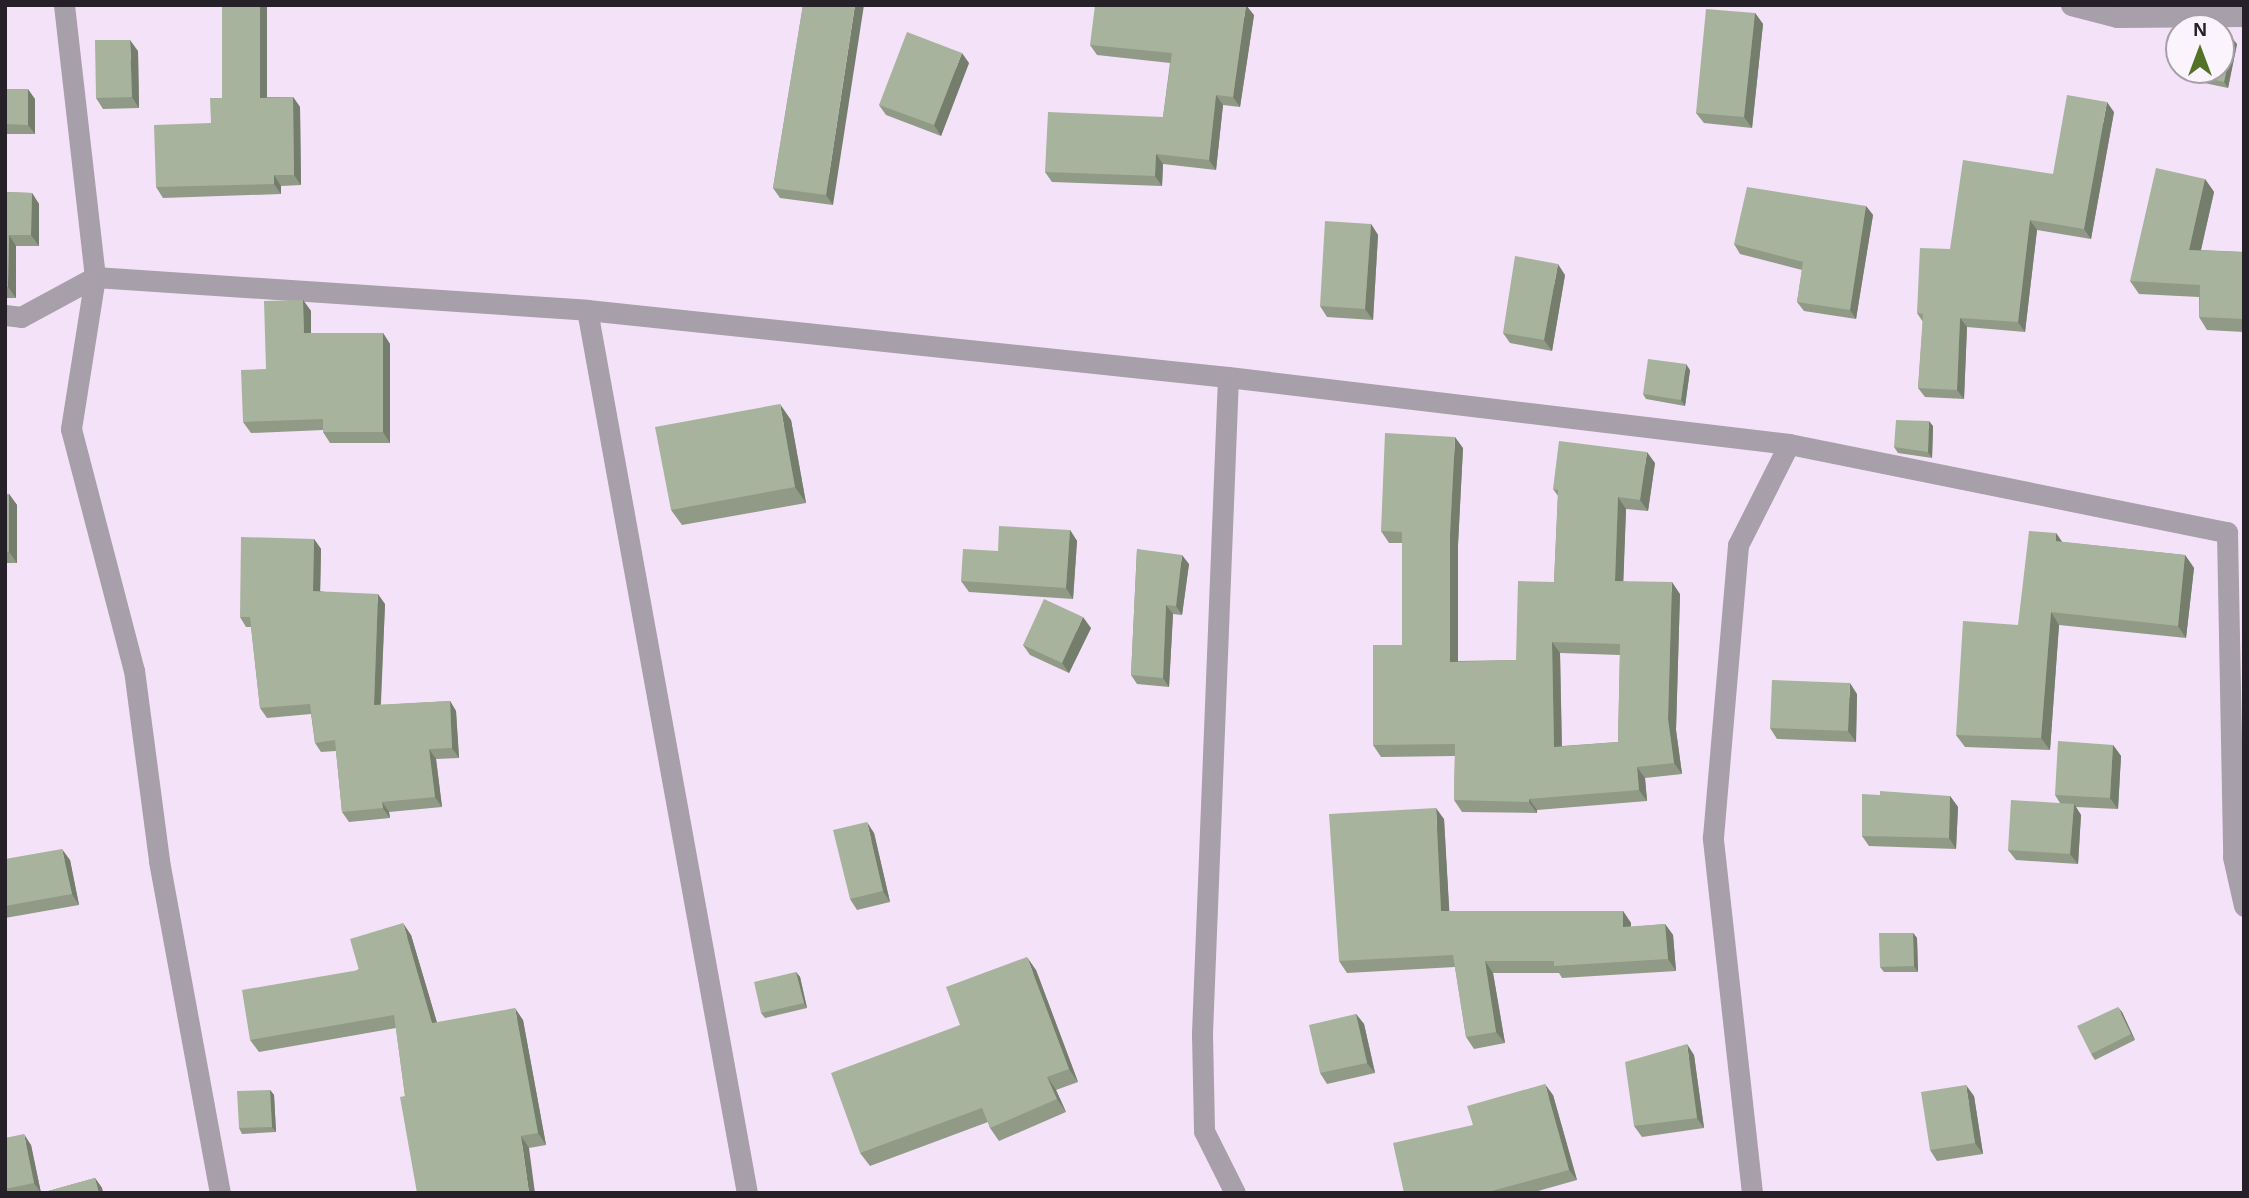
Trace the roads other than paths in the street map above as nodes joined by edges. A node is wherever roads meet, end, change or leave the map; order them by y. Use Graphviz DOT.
graph roads {
  1 [pos="64,5"];
  2 [pos="2071,5"];
  3 [pos="2244,16"];
  4 [pos="95,277"];
  5 [pos="587,310"];
  6 [pos="5,315"];
  7 [pos="1228,377"];
  8 [pos="1789,444"];
  9 [pos="2235,532"];
  10 [pos="2244,906"];
  11 [pos="220,1193"];
  12 [pos="747,1193"];
  13 [pos="1235,1193"];
  14 [pos="1752,1193"];
  1 -- 4 [label="street"];
  2 -- 3 [label="street"];
  4 -- 5 [label="street"];
  4 -- 6 [label="street"];
  4 -- 11 [label="street"];
  5 -- 7 [label="street"];
  5 -- 12 [label="street"];
  7 -- 8 [label="street"];
  7 -- 13 [label="street"];
  8 -- 9 [label="street"];
  8 -- 14 [label="street"];
  9 -- 10 [label="street"];
}
